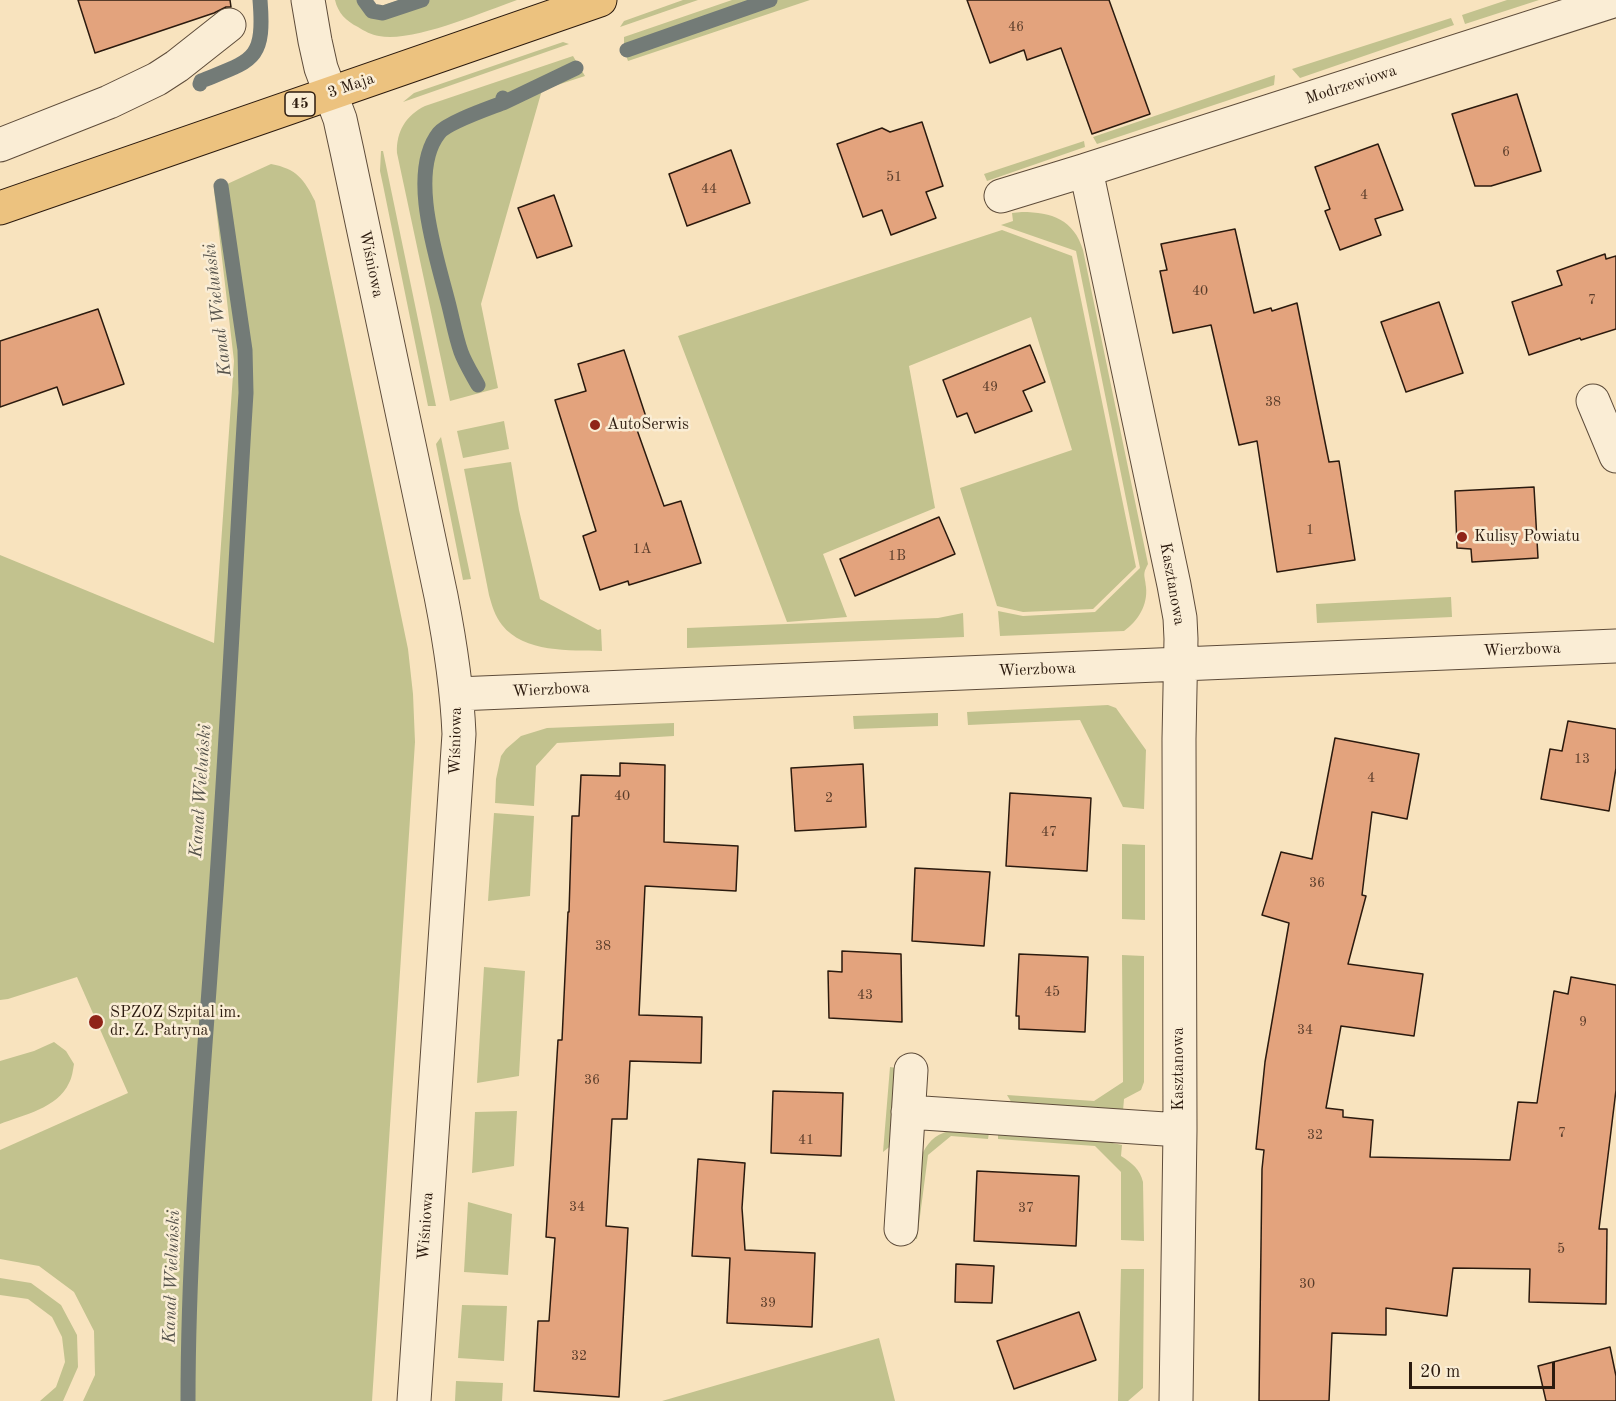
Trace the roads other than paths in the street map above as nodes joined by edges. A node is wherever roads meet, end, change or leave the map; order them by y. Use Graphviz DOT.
graph roads {
  1 [pos="308,0"];
  2 [pos="600,0"];
  3 [pos="1616,0"];
  4 [pos="229,25"];
  5 [pos="330,93"];
  6 [pos="0,145"];
  7 [pos="1086,171"];
  8 [pos="1001,196"];
  9 [pos="0,208"];
  10 [pos="1593,401"];
  11 [pos="1616,456"];
  12 [pos="1616,646"];
  13 [pos="1180,664"];
  14 [pos="457,694"];
  15 [pos="911,1070"];
  16 [pos="908,1112"];
  17 [pos="1180,1131"];
  18 [pos="901,1229"];
  19 [pos="414,1401"];
  20 [pos="1176,1401"];
  1 -- 5 [label="street, Wiśniowa"];
  2 -- 5 [label="main road, 3 Maja / 45"];
  3 -- 7 [label="street, Modrzewiowa"];
  4 -- 6 [label="street"];
  5 -- 9 [label="main road, 3 Maja / 45"];
  5 -- 14 [label="street, Wiśniowa"];
  7 -- 8 [label="street"];
  7 -- 13 [label="street, Kasztanowa"];
  10 -- 11 [label="street"];
  12 -- 13 [label="street, Wierzbowa"];
  13 -- 14 [label="street, Wierzbowa"];
  13 -- 17 [label="street, Kasztanowa"];
  14 -- 19 [label="street, Wiśniowa"];
  15 -- 16 [label="street"];
  16 -- 17 [label="street, Kasztanowa"];
  16 -- 18 [label="street"];
  17 -- 20 [label="street, Kasztanowa"];
}
